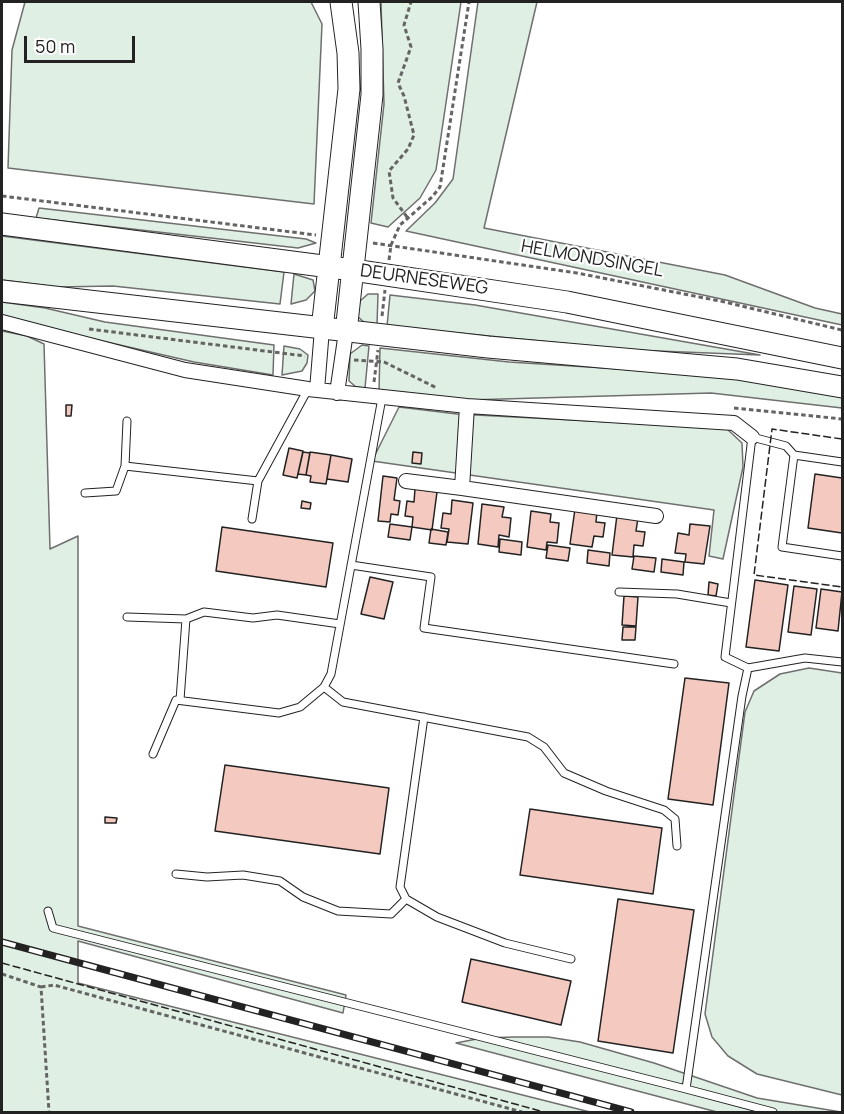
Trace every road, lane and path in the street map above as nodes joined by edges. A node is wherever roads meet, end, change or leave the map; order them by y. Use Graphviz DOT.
graph roads {
  1 [pos="341,2"];
  2 [pos="369,2"];
  3 [pos="411,2"];
  4 [pos="469,2"];
  5 [pos="2,196"];
  6 [pos="407,217"];
  7 [pos="2,224"];
  8 [pos="333,237"];
  9 [pos="356,240"];
  10 [pos="391,245"];
  11 [pos="329,267"];
  12 [pos="352,270"];
  13 [pos="387,275"];
  14 [pos="2,291"];
  15 [pos="2,322"];
  16 [pos="79,329"];
  17 [pos="322,329"];
  18 [pos="843,330"];
  19 [pos="346,332"];
  20 [pos="380,336"];
  21 [pos="320,358"];
  22 [pos="843,358"];
  23 [pos="341,359"];
  24 [pos="376,361"];
  25 [pos="843,387"];
  26 [pos="442,389"];
  27 [pos="313,390"];
  28 [pos="337,393"];
  29 [pos="377,398"];
  30 [pos="467,406"];
  31 [pos="731,407"];
  32 [pos="843,419"];
  33 [pos="127,421"];
  34 [pos="752,437"];
  35 [pos="794,455"];
  36 [pos="843,462"];
  37 [pos="125,466"];
  38 [pos="258,481"];
  39 [pos="406,481"];
  40 [pos="462,488"];
  41 [pos="85,494"];
  42 [pos="656,516"];
  43 [pos="252,519"];
  44 [pos="843,556"];
  45 [pos="351,566"];
  46 [pos="619,592"];
  47 [pos="730,603"];
  48 [pos="127,617"];
  49 [pos="186,619"];
  50 [pos="340,624"];
  51 [pos="843,662"];
  52 [pos="674,664"];
  53 [pos="748,668"];
  54 [pos="324,687"];
  55 [pos="180,700"];
  56 [pos="424,717"];
  57 [pos="153,754"];
  58 [pos="677,846"];
  59 [pos="176,874"];
  60 [pos="406,899"];
  61 [pos="48,911"];
  62 [pos="571,959"];
  63 [pos="2,974"];
  64 [pos="41,987"];
  65 [pos="686,1089"];
  66 [pos="49,1113"];
  67 [pos="522,1113"];
  68 [pos="773,1113"];
  1 -- 8 [label="main road"];
  2 -- 9 [label="main road"];
  3 -- 6 [label="path"];
  4 -- 6 [label="path"];
  5 -- 8 [label="path"];
  6 -- 10 [label="path"];
  7 -- 11 [label="main road, DEURNESEWEG"];
  8 -- 11 [label="main road"];
  9 -- 10 [label="path, HELMONDSINGEL"];
  9 -- 12 [label="main road"];
  10 -- 13 [label="path"];
  10 -- 18 [label="path, HELMONDSINGEL"];
  11 -- 12 [label="main road, DEURNESEWEG"];
  11 -- 17 [label="main road"];
  12 -- 13 [label="main road, DEURNESEWEG"];
  12 -- 19 [label="main road"];
  13 -- 20 [label="path"];
  13 -- 22 [label="main road, DEURNESEWEG"];
  14 -- 17 [label="main road"];
  15 -- 27 [label="street"];
  16 -- 21 [label="path"];
  17 -- 19 [label="main road"];
  17 -- 21 [label="street"];
  19 -- 20 [label="main road"];
  19 -- 23 [label="street"];
  20 -- 24 [label="path"];
  20 -- 25 [label="main road"];
  21 -- 27 [label="street"];
  23 -- 24 [label="path"];
  23 -- 28 [label="street"];
  24 -- 26 [label="path"];
  24 -- 29 [label="path"];
  27 -- 28 [label="street"];
  27 -- 38 [label="lane"];
  28 -- 29 [label="street"];
  29 -- 30 [label="street"];
  29 -- 45 [label="lane"];
  30 -- 34 [label="street"];
  30 -- 40 [label="street"];
  31 -- 32 [label="path"];
  33 -- 37 [label="lane"];
  34 -- 35 [label="lane"];
  34 -- 47 [label="lane"];
  35 -- 36 [label="lane"];
  35 -- 44 [label="lane"];
  37 -- 38 [label="lane"];
  37 -- 41 [label="lane"];
  38 -- 43 [label="lane"];
  39 -- 40 [label="street"];
  40 -- 42 [label="street"];
  45 -- 50 [label="lane"];
  45 -- 52 [label="lane"];
  46 -- 47 [label="lane"];
  47 -- 53 [label="lane"];
  48 -- 49 [label="lane"];
  49 -- 50 [label="lane"];
  49 -- 55 [label="lane"];
  50 -- 54 [label="lane"];
  51 -- 53 [label="lane"];
  53 -- 65 [label="lane"];
  54 -- 55 [label="lane"];
  54 -- 56 [label="lane"];
  55 -- 57 [label="lane"];
  56 -- 58 [label="lane"];
  56 -- 60 [label="lane"];
  59 -- 60 [label="lane"];
  60 -- 62 [label="lane"];
  61 -- 65 [label="lane"];
  63 -- 64 [label="path"];
  64 -- 66 [label="path"];
  64 -- 67 [label="path"];
  65 -- 68 [label="lane"];
}
